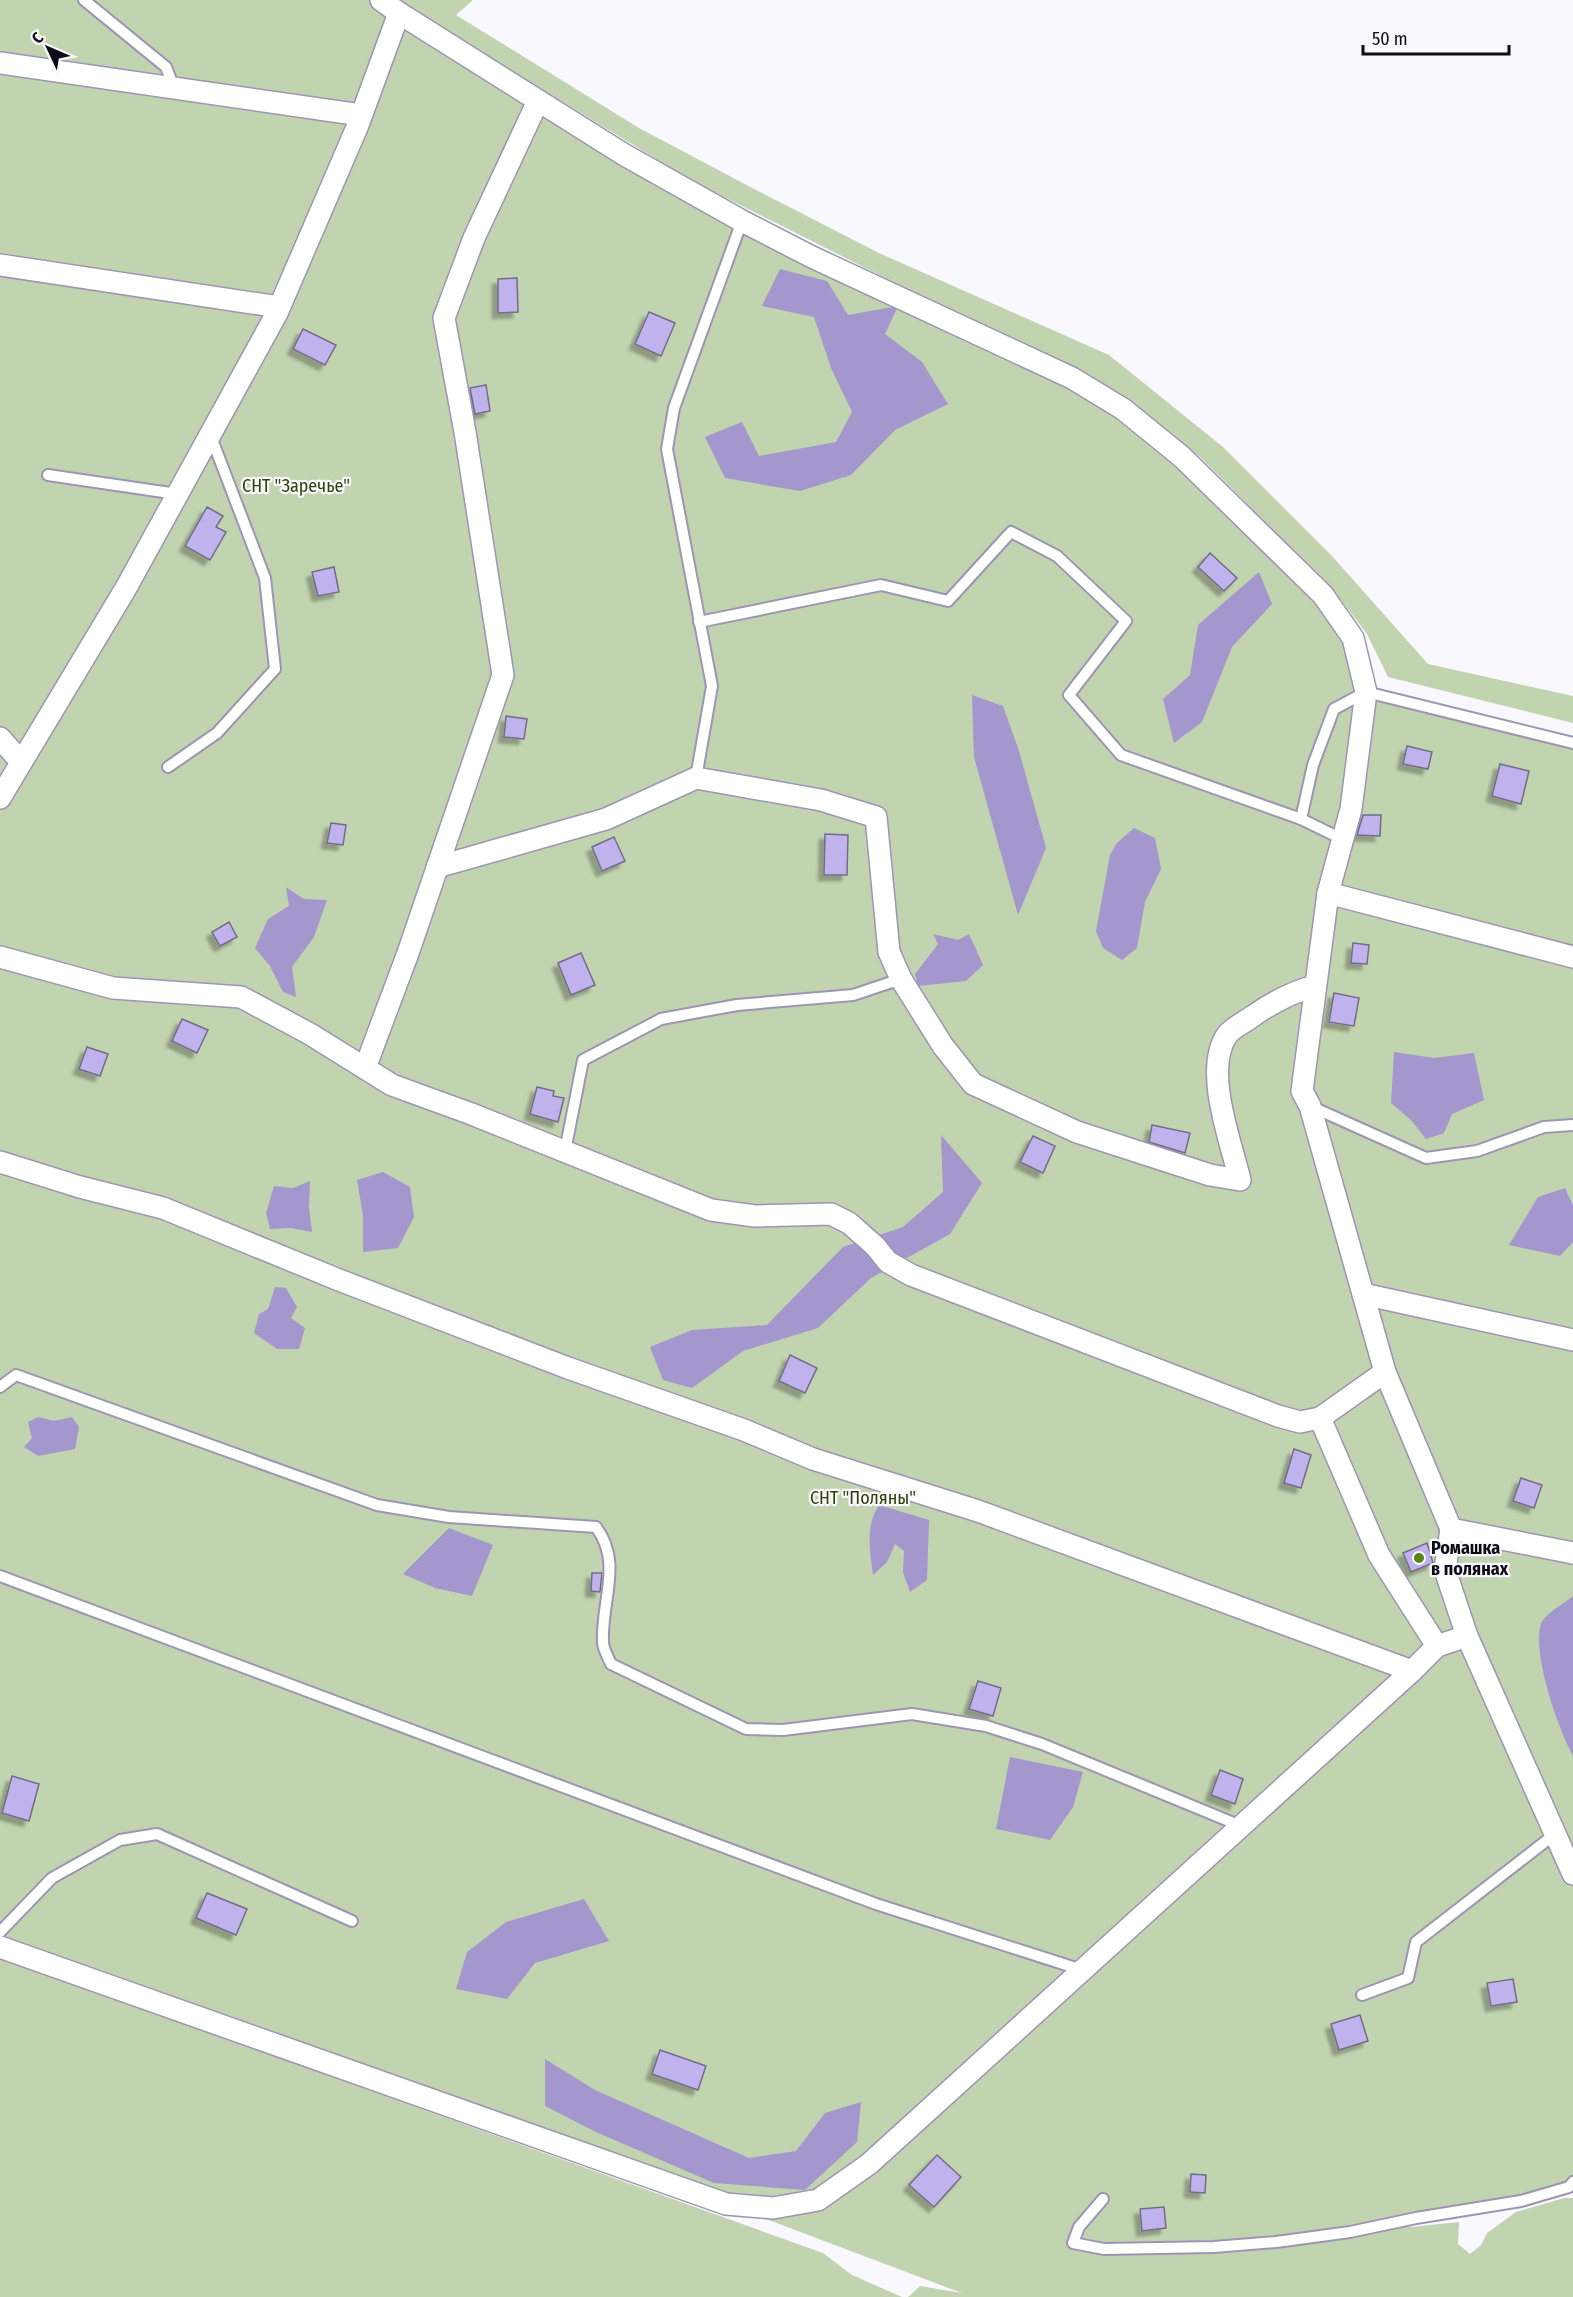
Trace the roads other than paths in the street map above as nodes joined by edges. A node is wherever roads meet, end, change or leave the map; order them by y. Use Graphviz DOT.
graph roads {
  1 [pos="84,0"];
  2 [pos="381,0"];
  3 [pos="399,14"];
  4 [pos="0,63"];
  5 [pos="174,88"];
  6 [pos="538,101"];
  7 [pos="361,115"];
  8 [pos="742,221"];
  9 [pos="0,266"];
  10 [pos="279,307"];
  11 [pos="210,434"];
  12 [pos="48,475"];
  13 [pos="177,494"];
  14 [pos="699,622"];
  15 [pos="1366,692"];
  16 [pos="0,738"];
  17 [pos="1573,742"];
  18 [pos="21,762"];
  19 [pos="168,767"];
  20 [pos="696,778"];
  21 [pos="0,798"];
  22 [pos="1301,819"];
  23 [pos="1342,840"];
  24 [pos="437,867"];
  25 [pos="1328,893"];
  26 [pos="0,957"];
  27 [pos="1573,957"];
  28 [pos="901,979"];
  29 [pos="1315,986"];
  30 [pos="365,1068"];
  31 [pos="1310,1106"];
  32 [pos="1573,1125"];
  33 [pos="565,1151"];
  34 [pos="0,1162"];
  35 [pos="1364,1294"];
  36 [pos="1573,1340"];
  37 [pos="1385,1372"];
  38 [pos="0,1387"];
  39 [pos="1320,1418"];
  40 [pos="1451,1529"];
  41 [pos="1573,1553"];
  42 [pos="0,1576"];
  43 [pos="1467,1636"];
  44 [pos="1437,1646"];
  45 [pos="1412,1671"];
  46 [pos="1242,1826"];
  47 [pos="1555,1834"];
  48 [pos="1573,1874"];
  49 [pos="352,1921"];
  50 [pos="0,1932"];
  51 [pos="0,1947"];
  52 [pos="1082,1970"];
  53 [pos="1362,1995"];
  54 [pos="1573,2182"];
  55 [pos="1103,2199"];
  1 -- 5 [label="lane"];
  2 -- 3 [label="street"];
  3 -- 6 [label="street"];
  3 -- 7 [label="street"];
  4 -- 5 [label="street"];
  5 -- 7 [label="street"];
  6 -- 8 [label="street"];
  6 -- 24 [label="street"];
  7 -- 10 [label="street"];
  8 -- 14 [label="lane"];
  8 -- 15 [label="street"];
  9 -- 10 [label="street"];
  10 -- 11 [label="street"];
  11 -- 13 [label="street"];
  11 -- 19 [label="lane"];
  12 -- 13 [label="lane"];
  13 -- 18 [label="street"];
  14 -- 20 [label="lane"];
  14 -- 22 [label="lane"];
  15 -- 17 [label="lane"];
  15 -- 22 [label="lane"];
  15 -- 23 [label="street"];
  16 -- 18 [label="street"];
  18 -- 21 [label="street"];
  20 -- 24 [label="street"];
  20 -- 28 [label="street"];
  22 -- 23 [label="lane"];
  23 -- 25 [label="street"];
  24 -- 30 [label="street"];
  25 -- 27 [label="street"];
  25 -- 29 [label="street"];
  26 -- 30 [label="street"];
  28 -- 29 [label="street"];
  28 -- 33 [label="lane"];
  29 -- 31 [label="street"];
  30 -- 33 [label="street"];
  31 -- 32 [label="lane"];
  31 -- 35 [label="street"];
  33 -- 39 [label="street"];
  34 -- 45 [label="street"];
  35 -- 36 [label="street"];
  35 -- 37 [label="street"];
  37 -- 39 [label="street"];
  37 -- 40 [label="street"];
  38 -- 46 [label="lane"];
  39 -- 44 [label="street"];
  40 -- 41 [label="street"];
  40 -- 43 [label="street"];
  42 -- 52 [label="lane"];
  43 -- 44 [label="street"];
  43 -- 47 [label="street"];
  44 -- 45 [label="street"];
  45 -- 46 [label="street"];
  46 -- 52 [label="street"];
  47 -- 48 [label="street"];
  47 -- 53 [label="lane"];
  49 -- 50 [label="lane"];
  51 -- 52 [label="street"];
  54 -- 55 [label="lane"];
}
